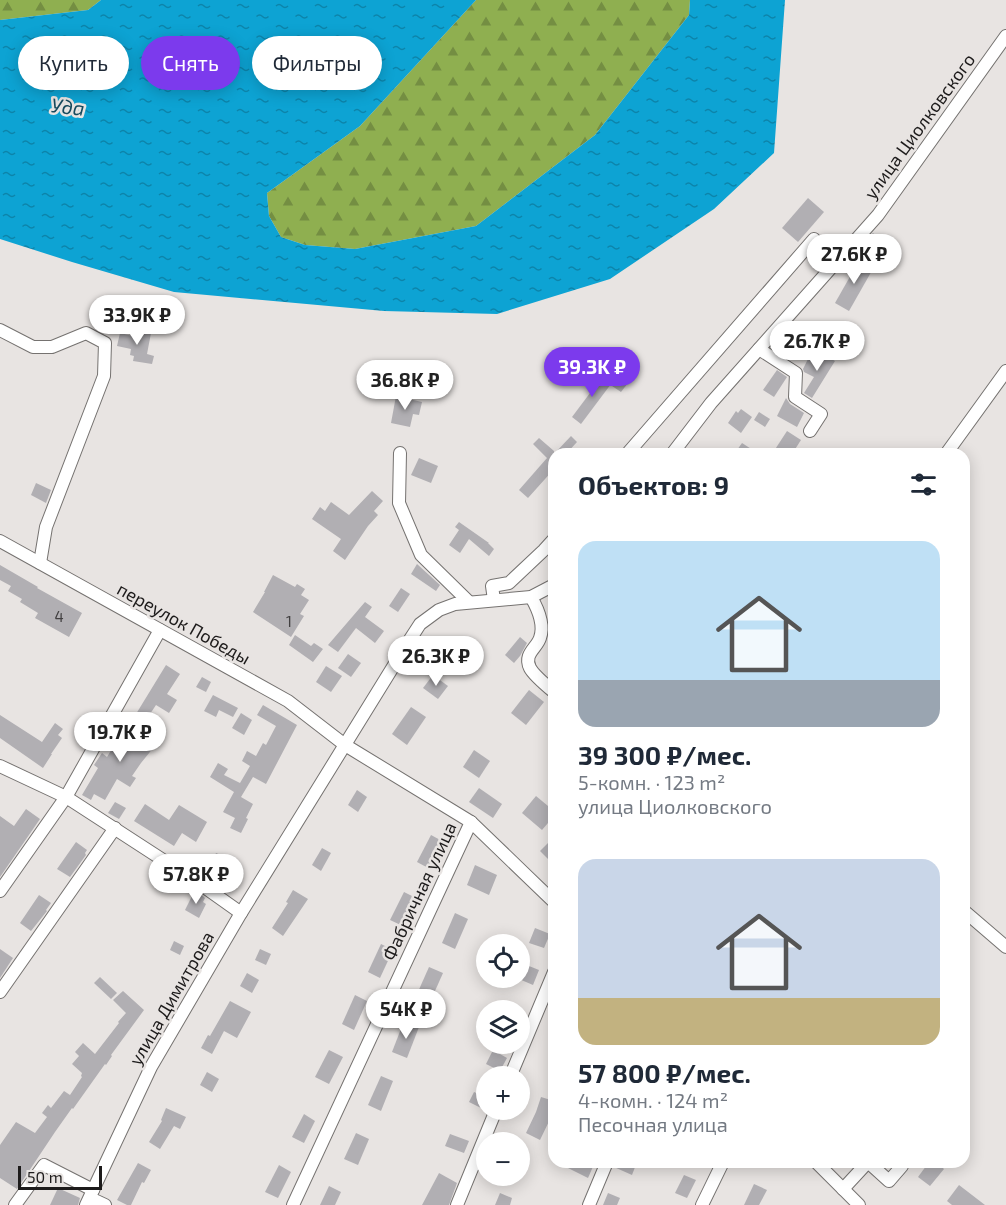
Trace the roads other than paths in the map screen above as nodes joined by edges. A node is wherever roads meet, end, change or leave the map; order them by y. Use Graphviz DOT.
graph roads {
  1 [pos="1006,36"];
  2 [pos="813,239"];
  3 [pos="0,330"];
  4 [pos="759,349"];
  5 [pos="1006,371"];
  6 [pos="810,431"];
  7 [pos="632,448"];
  8 [pos="677,448"];
  9 [pos="950,448"];
  10 [pos="400,453"];
  11 [pos="0,541"];
  12 [pos="548,545"];
  13 [pos="40,563"];
  14 [pos="548,588"];
  15 [pos="531,597"];
  16 [pos="494,600"];
  17 [pos="469,602"];
  18 [pos="160,630"];
  19 [pos="548,686"];
  20 [pos="345,745"];
  21 [pos="0,766"];
  22 [pos="66,797"];
  23 [pos="471,822"];
  24 [pos="115,828"];
  25 [pos="0,891"];
  26 [pos="548,896"];
  27 [pos="241,913"];
  28 [pos="970,916"];
  29 [pos="1006,946"];
  30 [pos="548,986"];
  31 [pos="0,992"];
  32 [pos="515,1066"];
  33 [pos="492,1120"];
  34 [pos="604,1168"];
  35 [pos="720,1168"];
  36 [pos="822,1168"];
  37 [pos="862,1168"];
  38 [pos="875,1168"];
  39 [pos="900,1168"];
  40 [pos="843,1189"];
  41 [pos="90,1198"];
  42 [pos="15,1205"];
  43 [pos="105,1205"];
  44 [pos="293,1205"];
  45 [pos="457,1205"];
  46 [pos="589,1205"];
  47 [pos="702,1205"];
  48 [pos="859,1205"];
  1 -- 4 [label="street, улица Циолковского"];
  2 -- 7 [label="street"];
  3 -- 13 [label="street"];
  4 -- 6 [label="street"];
  4 -- 8 [label="street, улица Циолковского"];
  5 -- 9 [label="street"];
  10 -- 17 [label="street"];
  11 -- 13 [label="street, переулок Победы"];
  12 -- 16 [label="street"];
  13 -- 18 [label="street, переулок Победы"];
  14 -- 15 [label="street"];
  15 -- 16 [label="street"];
  15 -- 19 [label="street"];
  16 -- 17 [label="street"];
  17 -- 20 [label="street, улица Димитрова"];
  18 -- 20 [label="street, переулок Победы"];
  18 -- 22 [label="street"];
  20 -- 23 [label="street, переулок Победы"];
  20 -- 27 [label="street, улица Димитрова"];
  21 -- 22 [label="street"];
  22 -- 24 [label="street"];
  22 -- 25 [label="street"];
  23 -- 26 [label="street, переулок Победы"];
  23 -- 44 [label="street, Фабричная улица"];
  24 -- 27 [label="street"];
  24 -- 31 [label="street"];
  27 -- 41 [label="street, улица Димитрова"];
  28 -- 29 [label="street"];
  30 -- 32 [label="street"];
  33 -- 45 [label="street"];
  34 -- 46 [label="street"];
  35 -- 47 [label="street"];
  36 -- 40 [label="street"];
  37 -- 40 [label="street"];
  38 -- 39 [label="street"];
  40 -- 48 [label="street"];
  41 -- 42 [label="street"];
  41 -- 43 [label="street"];
}
